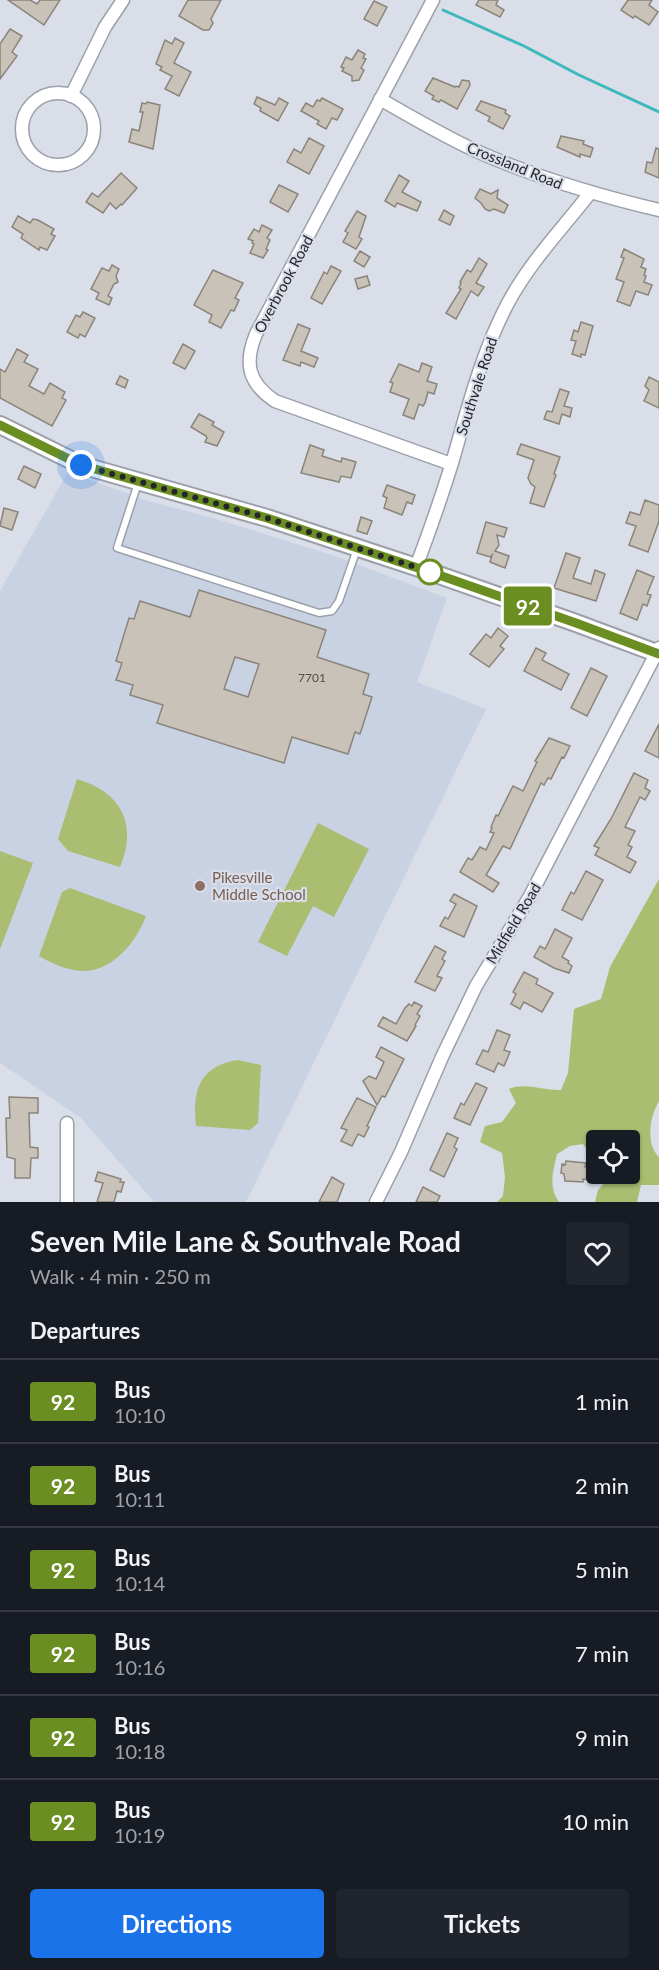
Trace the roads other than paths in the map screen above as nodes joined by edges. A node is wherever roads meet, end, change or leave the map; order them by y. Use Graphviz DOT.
graph roads {
  1 [pos="123,0"];
  2 [pos="434,0"];
  3 [pos="71,96"];
  4 [pos="380,99"];
  5 [pos="590,193"];
  6 [pos="659,210"];
  7 [pos="0,425"];
  8 [pos="451,464"];
  9 [pos="138,483"];
  10 [pos="357,548"];
  11 [pos="416,567"];
  12 [pos="658,652"];
  13 [pos="67,1123"];
  14 [pos="67,1202"];
  15 [pos="376,1202"];
  1 -- 3 [label="street"];
  2 -- 4 [label="street, Overbrook Road"];
  3 -- 3 [label="street"];
  4 -- 5 [label="street, Crossland Road"];
  4 -- 8 [label="street, Overbrook Road"];
  5 -- 6 [label="street, Crossland Road"];
  5 -- 8 [label="street, Southvale Road"];
  7 -- 9 [label="street"];
  8 -- 11 [label="street, Southvale Road"];
  9 -- 10 [label="street"];
  9 -- 10 [label="lane"];
  10 -- 11 [label="street"];
  11 -- 12 [label="street"];
  12 -- 15 [label="street, Midfield Road"];
  13 -- 14 [label="street"];
}
